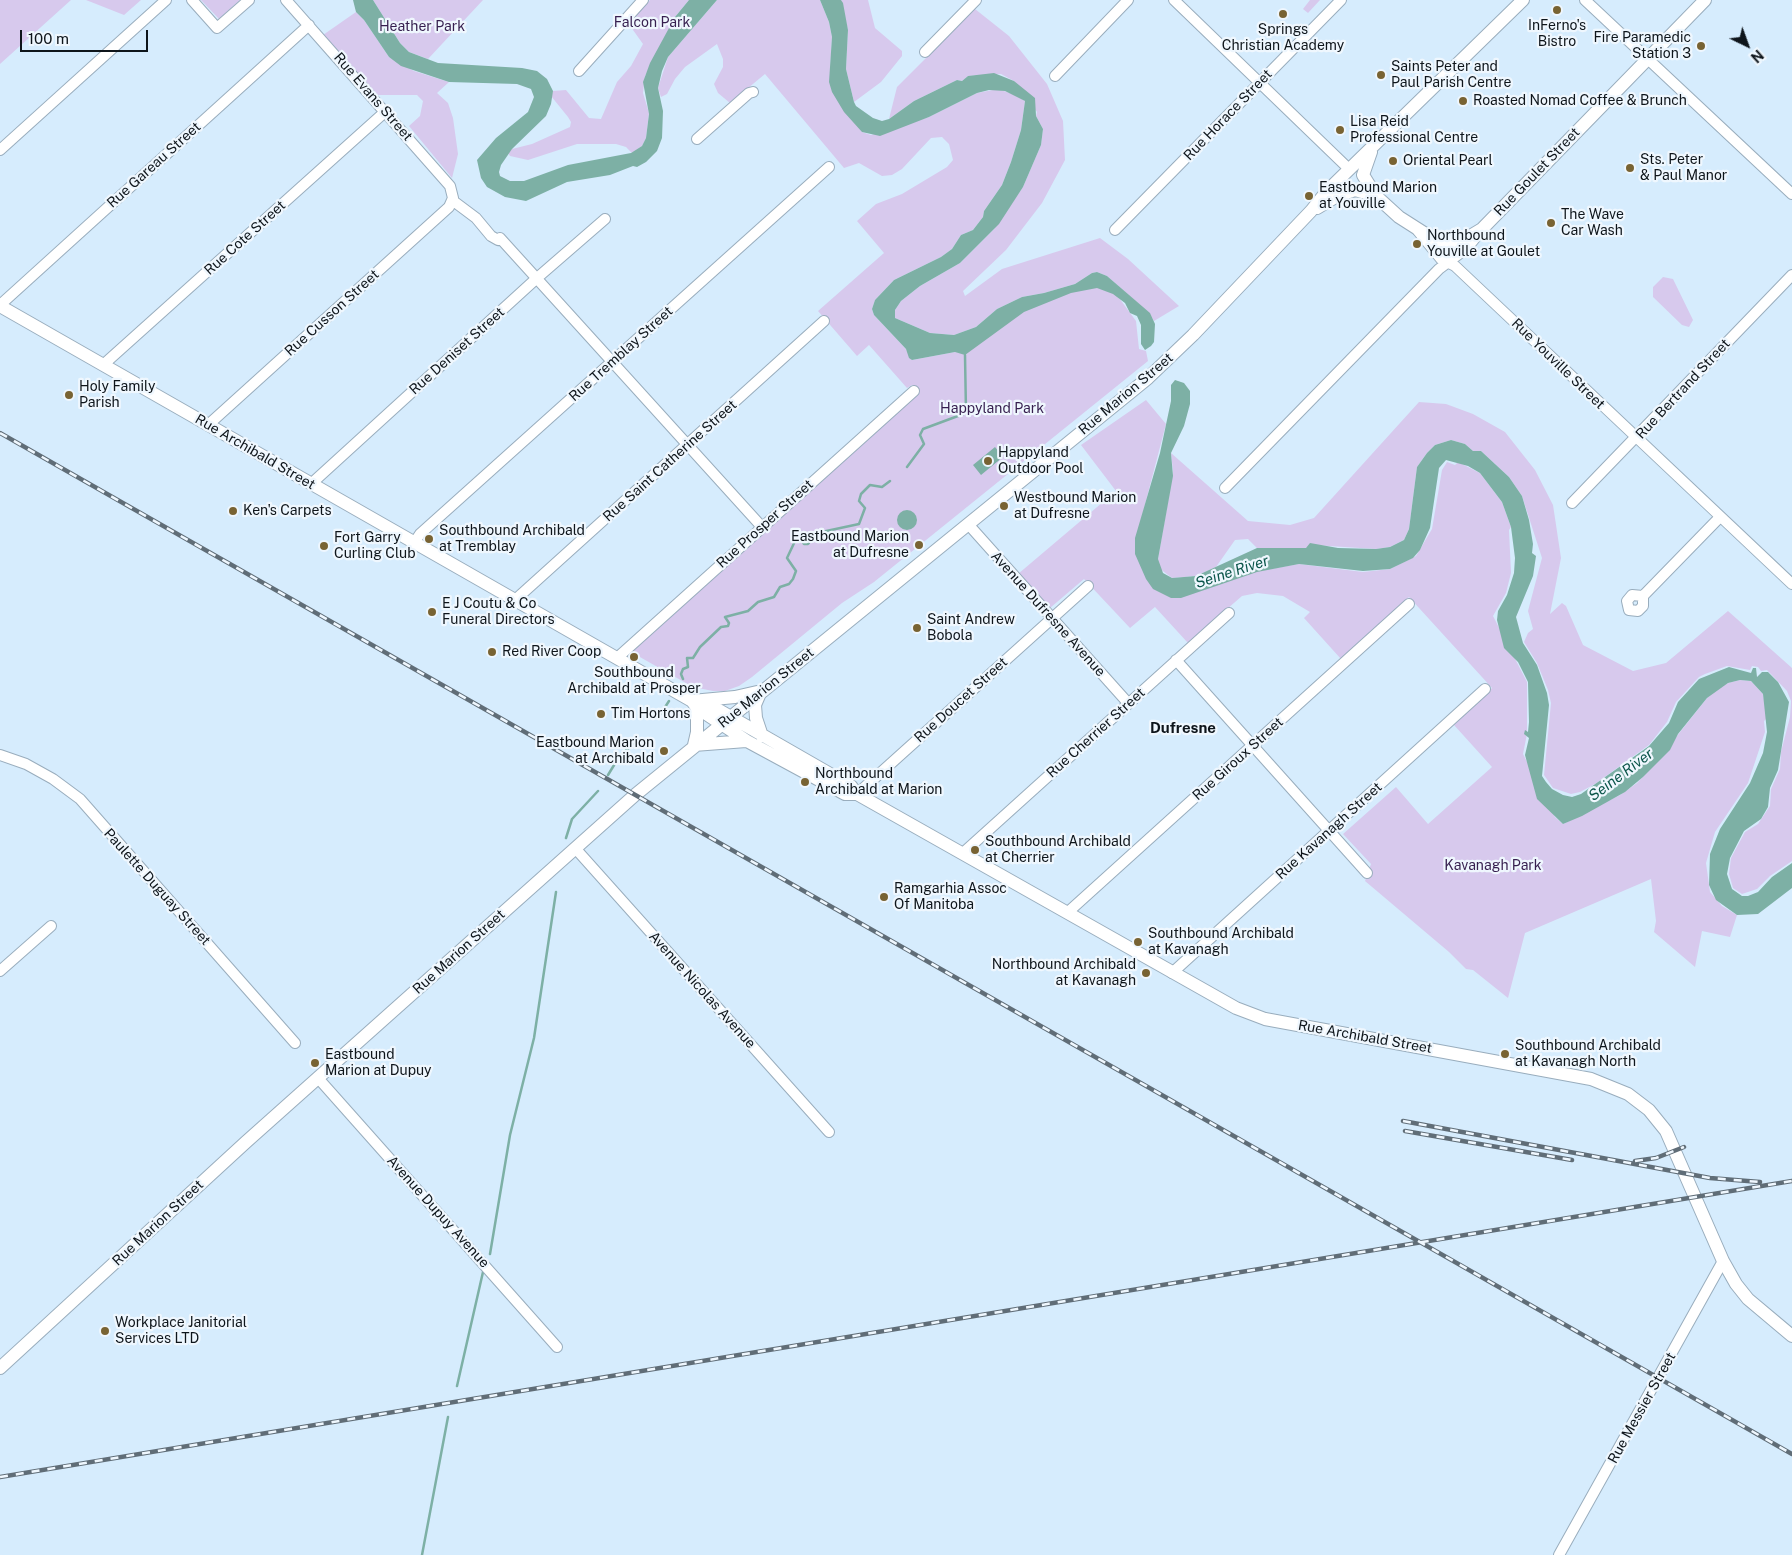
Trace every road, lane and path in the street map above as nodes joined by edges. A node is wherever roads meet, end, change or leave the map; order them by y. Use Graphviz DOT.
graph roads {
  1 [pos="166,0"];
  2 [pos="192,0"];
  3 [pos="248,0"];
  4 [pos="286,0"];
  5 [pos="643,0"];
  6 [pos="976,0"];
  7 [pos="1128,0"];
  8 [pos="1174,0"];
  9 [pos="1341,0"];
  10 [pos="1522,0"];
  11 [pos="1585,0"];
  12 [pos="1705,0"];
  13 [pos="309,25"];
  14 [pos="925,52"];
  15 [pos="1647,60"];
  16 [pos="579,71"];
  17 [pos="1055,76"];
  18 [pos="1260,82"];
  19 [pos="753,92"];
  20 [pos="386,111"];
  21 [pos="697,139"];
  22 [pos="1373,148"];
  23 [pos="0,150"];
  24 [pos="829,166"];
  25 [pos="1349,169"];
  26 [pos="1792,194"];
  27 [pos="1376,196"];
  28 [pos="453,199"];
  29 [pos="1310,212"];
  30 [pos="605,219"];
  31 [pos="1482,229"];
  32 [pos="1115,230"];
  33 [pos="1418,230"];
  34 [pos="1449,262"];
  35 [pos="1792,275"];
  36 [pos="537,278"];
  37 [pos="0,306"];
  38 [pos="824,321"];
  39 [pos="613,362"];
  40 [pos="103,365"];
  41 [pos="914,391"];
  42 [pos="208,425"];
  43 [pos="1636,438"];
  44 [pos="688,445"];
  45 [pos="311,484"];
  46 [pos="1225,488"];
  47 [pos="1572,503"];
  48 [pos="1720,517"];
  49 [pos="968,524"];
  50 [pos="762,527"];
  51 [pos="414,542"];
  52 [pos="1792,584"];
  53 [pos="1088,586"];
  54 [pos="1643,596"];
  55 [pos="515,600"];
  56 [pos="1409,604"];
  57 [pos="1229,613"];
  58 [pos="1052,618"];
  59 [pos="616,658"];
  60 [pos="1176,660"];
  61 [pos="1485,689"];
  62 [pos="761,691"];
  63 [pos="694,702"];
  64 [pos="1128,703"];
  65 [pos="725,721"];
  66 [pos="762,736"];
  67 [pos="746,741"];
  68 [pos="1253,745"];
  69 [pos="694,746"];
  70 [pos="0,755"];
  71 [pos="857,794"];
  72 [pos="1329,831"];
  73 [pos="575,848"];
  74 [pos="963,853"];
  75 [pos="1367,873"];
  76 [pos="1067,913"];
  77 [pos="51,926"];
  78 [pos="0,971"];
  79 [pos="1172,973"];
  80 [pos="296,1043"];
  81 [pos="318,1078"];
  82 [pos="829,1132"];
  83 [pos="1723,1261"];
  84 [pos="1792,1336"];
  85 [pos="558,1347"];
  86 [pos="0,1368"];
  87 [pos="1560,1555"];
  1 -- 23 [label="street"];
  2 -- 3 [label="street"];
  4 -- 13 [label="street, Rue Evans Street"];
  5 -- 16 [label="street"];
  6 -- 14 [label="street"];
  7 -- 17 [label="street"];
  8 -- 18 [label="street"];
  9 -- 18 [label="street, Rue Horace Street"];
  10 -- 22 [label="main road, Rue Marion Street"];
  11 -- 15 [label="street"];
  12 -- 15 [label="main road, Rue Goulet Street"];
  13 -- 20 [label="street, Rue Evans Street"];
  13 -- 37 [label="street, Rue Gareau Street"];
  15 -- 26 [label="street"];
  15 -- 31 [label="main road, Rue Goulet Street"];
  18 -- 25 [label="street"];
  18 -- 32 [label="street, Rue Horace Street"];
  19 -- 21 [label="street"];
  20 -- 28 [label="street, Rue Evans Street"];
  20 -- 40 [label="street, Rue Cote Street"];
  22 -- 25 [label="main road, Rue Marion Street"];
  22 -- 27 [label="main road"];
  24 -- 39 [label="street, Rue Tremblay Street"];
  25 -- 29 [label="main road, Rue Marion Street"];
  27 -- 29 [label="main road, Rue Youville Street"];
  27 -- 33 [label="main road, Rue Youville Street"];
  28 -- 36 [label="street, Rue Evans Street"];
  28 -- 42 [label="street, Rue Cusson Street"];
  29 -- 49 [label="main road, Rue Marion Street"];
  30 -- 36 [label="street, Rue Deniset Street"];
  31 -- 33 [label="main road, Rue Goulet Street"];
  31 -- 34 [label="street"];
  33 -- 34 [label="street, Rue Youville Street"];
  34 -- 43 [label="street, Rue Youville Street"];
  34 -- 46 [label="street"];
  35 -- 43 [label="street, Rue Bertrand Street"];
  36 -- 39 [label="street, Rue Evans Street"];
  36 -- 45 [label="street, Rue Deniset Street"];
  37 -- 40 [label="main road, Rue Archibald Street"];
  38 -- 44 [label="street, Rue Saint Catherine Street"];
  39 -- 44 [label="street, Rue Evans Street"];
  39 -- 51 [label="street, Rue Tremblay Street"];
  40 -- 42 [label="main road, Rue Archibald Street"];
  41 -- 50 [label="street, Rue Prosper Street"];
  42 -- 45 [label="main road, Rue Archibald Street"];
  43 -- 47 [label="street, Rue Bertrand Street"];
  43 -- 48 [label="street, Rue Youville Street"];
  44 -- 50 [label="street, Rue Evans Street"];
  44 -- 55 [label="street, Rue Saint Catherine Street"];
  45 -- 51 [label="main road, Rue Archibald Street"];
  48 -- 52 [label="street, Rue Youville Street"];
  48 -- 54 [label="street"];
  49 -- 58 [label="street, Avenue Dufresne Avenue"];
  49 -- 62 [label="main road, Rue Marion Street"];
  50 -- 59 [label="street, Rue Prosper Street"];
  51 -- 55 [label="main road, Rue Archibald Street"];
  53 -- 58 [label="street, Rue Doucet Street"];
  55 -- 59 [label="main road, Rue Archibald Street"];
  56 -- 68 [label="street, Rue Giroux Street"];
  57 -- 60 [label="street, Rue Cherrier Street"];
  58 -- 64 [label="street, Avenue Dufresne Avenue"];
  58 -- 71 [label="street, Rue Doucet Street"];
  59 -- 63 [label="main road, Rue Archibald Street"];
  60 -- 64 [label="street, Rue Cherrier Street"];
  60 -- 68 [label="street"];
  61 -- 72 [label="street, Rue Kavanagh Street"];
  62 -- 63 [label="main road"];
  62 -- 65 [label="main road, Rue Marion Street"];
  62 -- 66 [label="main road"];
  63 -- 65 [label="main road, Rue Archibald Street"];
  63 -- 69 [label="main road"];
  64 -- 74 [label="street, Rue Cherrier Street"];
  65 -- 66 [label="main road, Rue Archibald Street"];
  65 -- 67 [label="main road, Rue Archibald Street"];
  65 -- 69 [label="main road, Rue Marion Street"];
  66 -- 71 [label="main road, Rue Archibald Street"];
  67 -- 69 [label="main road"];
  67 -- 71 [label="main road, Rue Archibald Street"];
  68 -- 72 [label="street"];
  68 -- 76 [label="street, Rue Giroux Street"];
  69 -- 73 [label="main road, Rue Marion Street"];
  70 -- 80 [label="street, Paulette Duguay Street"];
  71 -- 74 [label="main road, Rue Archibald Street"];
  72 -- 75 [label="street"];
  72 -- 79 [label="street, Rue Kavanagh Street"];
  73 -- 81 [label="main road, Rue Marion Street"];
  73 -- 82 [label="street, Avenue Nicolas Avenue"];
  74 -- 76 [label="main road, Rue Archibald Street"];
  76 -- 79 [label="main road, Rue Archibald Street"];
  77 -- 78 [label="street"];
  79 -- 83 [label="main road, Rue Archibald Street"];
  81 -- 85 [label="street, Avenue Dupuy Avenue"];
  81 -- 86 [label="main road, Rue Marion Street"];
  83 -- 84 [label="main road, Rue Archibald Street"];
  83 -- 87 [label="street, Rue Messier Street"];
}
